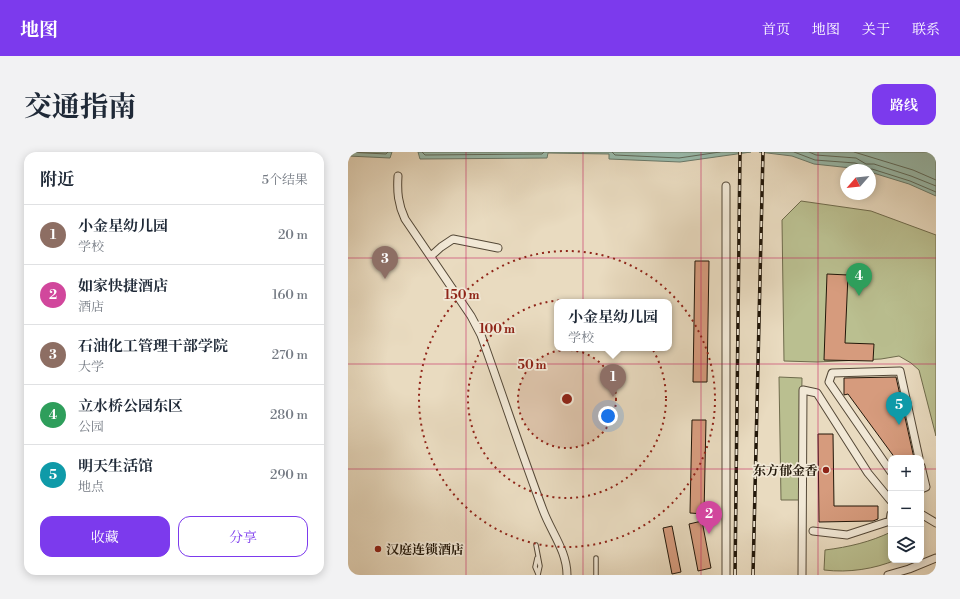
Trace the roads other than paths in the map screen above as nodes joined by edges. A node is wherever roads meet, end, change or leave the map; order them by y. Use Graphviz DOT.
graph roads {
  1 [pos="398,176"];
  2 [pos="726,186"];
  3 [pos="498,248"];
  4 [pos="431,256"];
  5 [pos="918,455"];
  6 [pos="888,468"];
  7 [pos="924,479"];
  8 [pos="924,488"];
  9 [pos="888,497"];
  10 [pos="924,516"];
  11 [pos="888,522"];
  12 [pos="936,523"];
  13 [pos="813,531"];
  14 [pos="536,545"];
  15 [pos="596,558"];
  16 [pos="936,558"];
  17 [pos="538,574"];
  18 [pos="567,575"];
  19 [pos="596,575"];
  20 [pos="726,575"];
  21 [pos="802,575"];
  22 [pos="888,575"];
  1 -- 4 [label="street"];
  2 -- 20 [label="street"];
  3 -- 4 [label="street"];
  4 -- 18 [label="street"];
  5 -- 6 [label="street"];
  7 -- 8 [label="street"];
  9 -- 21 [label="street"];
  10 -- 12 [label="street"];
  11 -- 13 [label="street"];
  14 -- 17 [label="lane"];
  15 -- 19 [label="lane"];
  16 -- 22 [label="street"];
}
